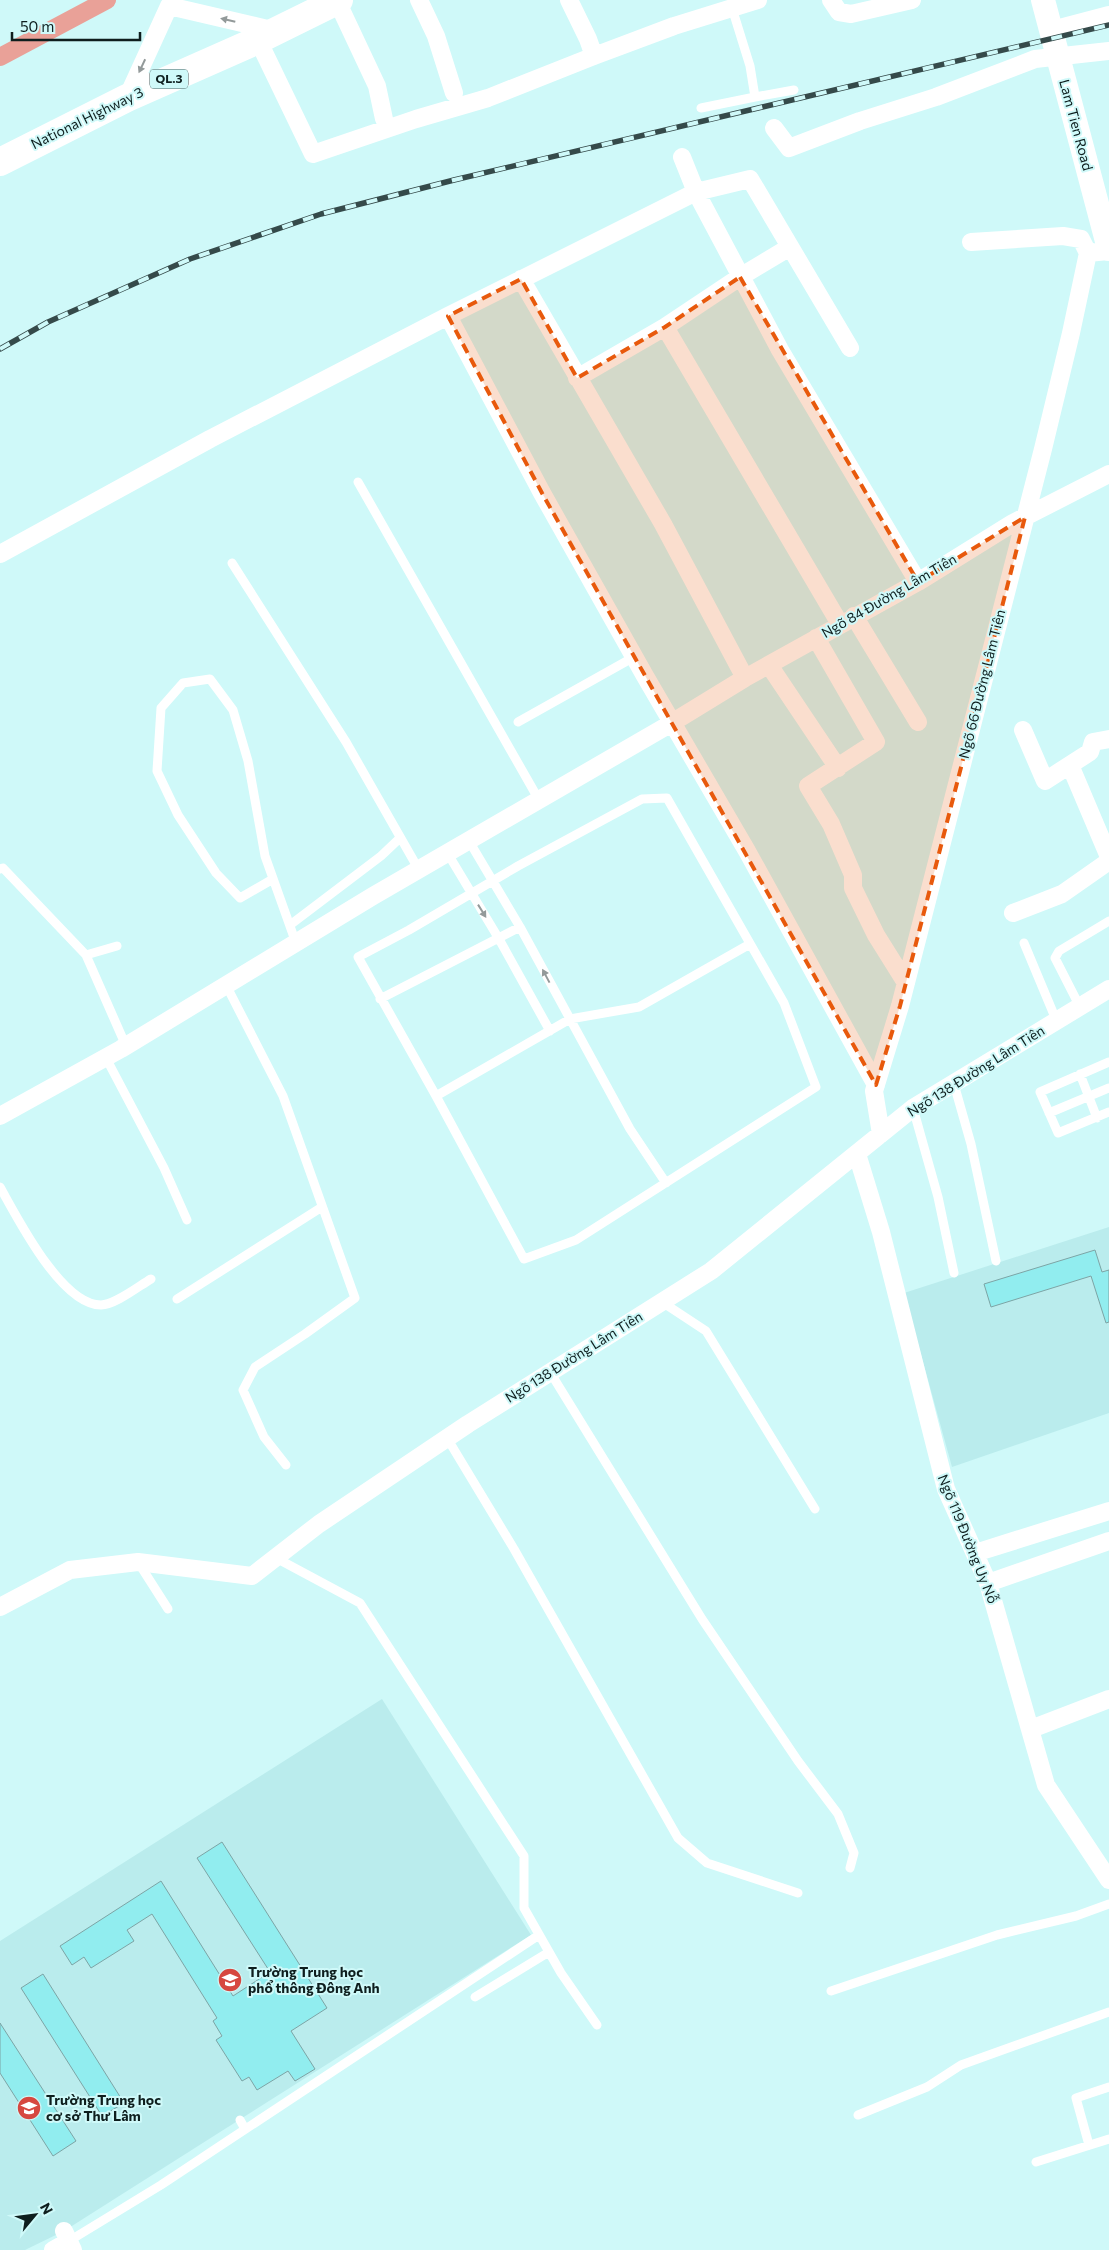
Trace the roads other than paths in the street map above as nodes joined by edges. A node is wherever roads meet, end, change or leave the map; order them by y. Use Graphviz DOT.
graph roads {
  1 [pos="338,0"];
  2 [pos="419,0"];
  3 [pos="569,0"];
  4 [pos="758,0"];
  5 [pos="832,0"];
  6 [pos="912,0"];
  7 [pos="1043,0"];
  8 [pos="168,3"];
  9 [pos="732,8"];
  10 [pos="1109,15"];
  11 [pos="1052,30"];
  12 [pos="267,35"];
  13 [pos="1109,51"];
  14 [pos="1058,55"];
  15 [pos="594,56"];
  16 [pos="794,90"];
  17 [pos="454,93"];
  18 [pos="755,97"];
  19 [pos="127,98"];
  20 [pos="701,108"];
  21 [pos="384,119"];
  22 [pos="774,128"];
  23 [pos="682,157"];
  24 [pos="0,162"];
  25 [pos="696,192"];
  26 [pos="971,242"];
  27 [pos="790,247"];
  28 [pos="1102,251"];
  29 [pos="740,277"];
  30 [pos="521,279"];
  31 [pos="448,316"];
  32 [pos="665,327"];
  33 [pos="850,348"];
  34 [pos="577,378"];
  35 [pos="1109,474"];
  36 [pos="358,482"];
  37 [pos="1025,517"];
  38 [pos="0,554"];
  39 [pos="232,563"];
  40 [pos="918,582"];
  41 [pos="847,620"];
  42 [pos="816,638"];
  43 [pos="634,657"];
  44 [pos="769,665"];
  45 [pos="746,678"];
  46 [pos="518,722"];
  47 [pos="918,722"];
  48 [pos="672,723"];
  49 [pos="1023,730"];
  50 [pos="1109,739"];
  51 [pos="1070,765"];
  52 [pos="838,768"];
  53 [pos="540,800"];
  54 [pos="400,838"];
  55 [pos="469,841"];
  56 [pos="448,854"];
  57 [pos="1109,857"];
  58 [pos="1109,861"];
  59 [pos="0,869"];
  60 [pos="419,870"];
  61 [pos="273,879"];
  62 [pos="493,881"];
  63 [pos="471,893"];
  64 [pos="1013,913"];
  65 [pos="1109,921"];
  66 [pos="290,925"];
  67 [pos="520,927"];
  68 [pos="499,939"];
  69 [pos="296,943"];
  70 [pos="1024,943"];
  71 [pos="750,944"];
  72 [pos="117,946"];
  73 [pos="86,955"];
  74 [pos="906,983"];
  75 [pos="226,985"];
  76 [pos="1109,989"];
  77 [pos="380,999"];
  78 [pos="1080,1007"];
  79 [pos="570,1019"];
  80 [pos="1057,1022"];
  81 [pos="550,1031"];
  82 [pos="126,1046"];
  83 [pos="106,1058"];
  84 [pos="1109,1062"];
  85 [pos="1080,1074"];
  86 [pos="954,1084"];
  87 [pos="876,1085"];
  88 [pos="1109,1088"];
  89 [pos="436,1096"];
  90 [pos="1089,1096"];
  91 [pos="914,1108"];
  92 [pos="1109,1112"];
  93 [pos="1049,1113"];
  94 [pos="0,1116"];
  95 [pos="1096,1118"];
  96 [pos="881,1134"];
  97 [pos="857,1154"];
  98 [pos="666,1182"];
  99 [pos="0,1187"];
  100 [pos="322,1207"];
  101 [pos="187,1220"];
  102 [pos="996,1261"];
  103 [pos="954,1273"];
  104 [pos="151,1278"];
  105 [pos="177,1299"];
  106 [pos="662,1302"];
  107 [pos="550,1372"];
  108 [pos="447,1438"];
  109 [pos="286,1465"];
  110 [pos="815,1509"];
  111 [pos="1109,1511"];
  112 [pos="1109,1541"];
  113 [pos="975,1553"];
  114 [pos="276,1558"];
  115 [pos="138,1562"];
  116 [pos="988,1583"];
  117 [pos="0,1607"];
  118 [pos="168,1609"];
  119 [pos="1109,1699"];
  120 [pos="1031,1729"];
  121 [pos="850,1868"];
  122 [pos="1109,1880"];
  123 [pos="798,1894"];
  124 [pos="1109,1904"];
  125 [pos="539,1935"];
  126 [pos="549,1952"];
  127 [pos="831,1991"];
  128 [pos="475,1996"];
  129 [pos="1109,2012"];
  130 [pos="597,2025"];
  131 [pos="1109,2087"];
  132 [pos="858,2116"];
  133 [pos="240,2120"];
  134 [pos="245,2129"];
  135 [pos="1109,2138"];
  136 [pos="1089,2145"];
  137 [pos="1036,2162"];
  138 [pos="69,2240"];
  139 [pos="53,2250"];
  1 -- 12 [label="highway, National Highway 3 / QL.3"];
  1 -- 21 [label="street"];
  2 -- 17 [label="street"];
  3 -- 15 [label="street"];
  4 -- 9 [label="street"];
  5 -- 6 [label="street"];
  7 -- 11 [label="street, Lam Tien Road"];
  12 -- 8 [label="street, one-way"];
  8 -- 19 [label="street, one-way"];
  9 -- 15 [label="street"];
  9 -- 18 [label="lane"];
  10 -- 11 [label="street"];
  11 -- 14 [label="street, Lam Tien Road"];
  12 -- 15 [label="street"];
  12 -- 19 [label="highway, National Highway 3 / QL.3"];
  13 -- 14 [label="street"];
  14 -- 22 [label="street"];
  14 -- 28 [label="street, Lam Tien Road"];
  16 -- 18 [label="lane"];
  18 -- 20 [label="lane"];
  19 -- 24 [label="highway, National Highway 3 / QL.3"];
  23 -- 25 [label="street"];
  25 -- 27 [label="street"];
  25 -- 29 [label="street"];
  25 -- 30 [label="street"];
  26 -- 28 [label="street"];
  27 -- 29 [label="street"];
  27 -- 33 [label="street"];
  28 -- 37 [label="street, Ngõ 66 Đường Lâm Tiên"];
  29 -- 32 [label="street"];
  29 -- 40 [label="street"];
  30 -- 31 [label="street"];
  30 -- 34 [label="street"];
  31 -- 38 [label="street"];
  31 -- 43 [label="street"];
  32 -- 34 [label="street"];
  32 -- 41 [label="street"];
  34 -- 45 [label="street"];
  35 -- 37 [label="street, Ngõ 84 Đường Lâm Tiên"];
  36 -- 53 [label="lane"];
  37 -- 40 [label="street, Ngõ 84 Đường Lâm Tiên"];
  37 -- 74 [label="street, Ngõ 66 Đường Lâm Tiên"];
  39 -- 54 [label="lane"];
  40 -- 41 [label="street, Ngõ 84 Đường Lâm Tiên"];
  41 -- 42 [label="street, Ngõ 84 Đường Lâm Tiên"];
  41 -- 47 [label="street"];
  42 -- 44 [label="street, Ngõ 84 Đường Lâm Tiên"];
  42 -- 52 [label="street"];
  43 -- 46 [label="lane"];
  43 -- 48 [label="street"];
  44 -- 45 [label="street, Ngõ 84 Đường Lâm Tiên"];
  44 -- 52 [label="street"];
  45 -- 48 [label="street, Ngõ 84 Đường Lâm Tiên"];
  48 -- 53 [label="street, Ngõ 84 Đường Lâm Tiên"];
  48 -- 87 [label="street"];
  49 -- 51 [label="street"];
  50 -- 51 [label="street"];
  51 -- 57 [label="street"];
  52 -- 74 [label="street"];
  53 -- 55 [label="street, Ngõ 84 Đường Lâm Tiên"];
  54 -- 60 [label="lane"];
  54 -- 66 [label="lane"];
  55 -- 56 [label="street, Ngõ 84 Đường Lâm Tiên"];
  55 -- 62 [label="lane"];
  56 -- 60 [label="street, Ngõ 84 Đường Lâm Tiên"];
  56 -- 63 [label="lane"];
  58 -- 64 [label="street"];
  59 -- 73 [label="lane"];
  60 -- 69 [label="street, Ngõ 84 Đường Lâm Tiên"];
  61 -- 61 [label="lane"];
  61 -- 66 [label="lane"];
  62 -- 63 [label="lane"];
  62 -- 67 [label="lane"];
  62 -- 71 [label="lane"];
  63 -- 68 [label="lane, one-way"];
  63 -- 77 [label="lane"];
  65 -- 78 [label="lane"];
  66 -- 69 [label="lane"];
  67 -- 68 [label="lane"];
  79 -- 67 [label="lane, one-way"];
  68 -- 77 [label="lane"];
  68 -- 81 [label="lane"];
  69 -- 75 [label="street, Ngõ 84 Đường Lâm Tiên"];
  70 -- 80 [label="lane"];
  71 -- 79 [label="lane"];
  71 -- 98 [label="lane"];
  72 -- 73 [label="lane"];
  73 -- 82 [label="lane"];
  74 -- 87 [label="street, Ngõ 66 Đường Lâm Tiên"];
  75 -- 82 [label="street, Ngõ 84 Đường Lâm Tiên"];
  75 -- 100 [label="lane"];
  76 -- 78 [label="street, Ngõ 138 Đường Lâm Tiên"];
  77 -- 89 [label="lane"];
  78 -- 80 [label="street, Ngõ 138 Đường Lâm Tiên"];
  79 -- 81 [label="lane"];
  79 -- 98 [label="lane"];
  80 -- 86 [label="street, Ngõ 138 Đường Lâm Tiên"];
  81 -- 89 [label="lane"];
  82 -- 83 [label="street, Ngõ 84 Đường Lâm Tiên"];
  83 -- 94 [label="street, Ngõ 84 Đường Lâm Tiên"];
  83 -- 101 [label="lane"];
  84 -- 85 [label="lane"];
  85 -- 90 [label="lane"];
  85 -- 93 [label="lane"];
  86 -- 91 [label="street, Ngõ 138 Đường Lâm Tiên"];
  86 -- 102 [label="lane"];
  87 -- 96 [label="street, Ngõ 66 Đường Lâm Tiên"];
  88 -- 90 [label="lane"];
  89 -- 98 [label="lane"];
  90 -- 93 [label="lane"];
  90 -- 95 [label="lane"];
  91 -- 96 [label="street, Ngõ 138 Đường Lâm Tiên"];
  91 -- 103 [label="lane"];
  92 -- 95 [label="lane"];
  93 -- 95 [label="lane"];
  96 -- 97 [label="street, Ngõ 138 Đường Lâm Tiên"];
  97 -- 106 [label="street, Ngõ 138 Đường Lâm Tiên"];
  97 -- 113 [label="street, Ngõ 119 Đường Uy Nỗ"];
  99 -- 104 [label="lane"];
  100 -- 105 [label="lane"];
  100 -- 109 [label="lane"];
  106 -- 107 [label="street, Ngõ 138 Đường Lâm Tiên"];
  106 -- 110 [label="lane"];
  107 -- 108 [label="street, Ngõ 138 Đường Lâm Tiên"];
  107 -- 121 [label="lane"];
  108 -- 114 [label="street, Ngõ 138 Đường Lâm Tiên"];
  108 -- 123 [label="lane"];
  111 -- 113 [label="street"];
  112 -- 116 [label="street"];
  113 -- 116 [label="street, Ngõ 119 Đường Uy Nỗ"];
  114 -- 115 [label="street, Ngõ 138 Đường Lâm Tiên"];
  114 -- 125 [label="lane"];
  115 -- 117 [label="street, Ngõ 138 Đường Lâm Tiên"];
  115 -- 118 [label="lane"];
  116 -- 120 [label="street, Ngõ 119 Đường Uy Nỗ"];
  119 -- 120 [label="street"];
  120 -- 122 [label="street, Ngõ 119 Đường Uy Nỗ"];
  124 -- 127 [label="lane"];
  125 -- 126 [label="lane"];
  125 -- 134 [label="lane"];
  126 -- 128 [label="lane"];
  126 -- 130 [label="lane"];
  129 -- 132 [label="lane"];
  131 -- 136 [label="lane"];
  133 -- 134 [label="lane"];
  134 -- 138 [label="lane"];
  135 -- 136 [label="lane"];
  136 -- 137 [label="lane"];
  138 -- 139 [label="street"];
}
